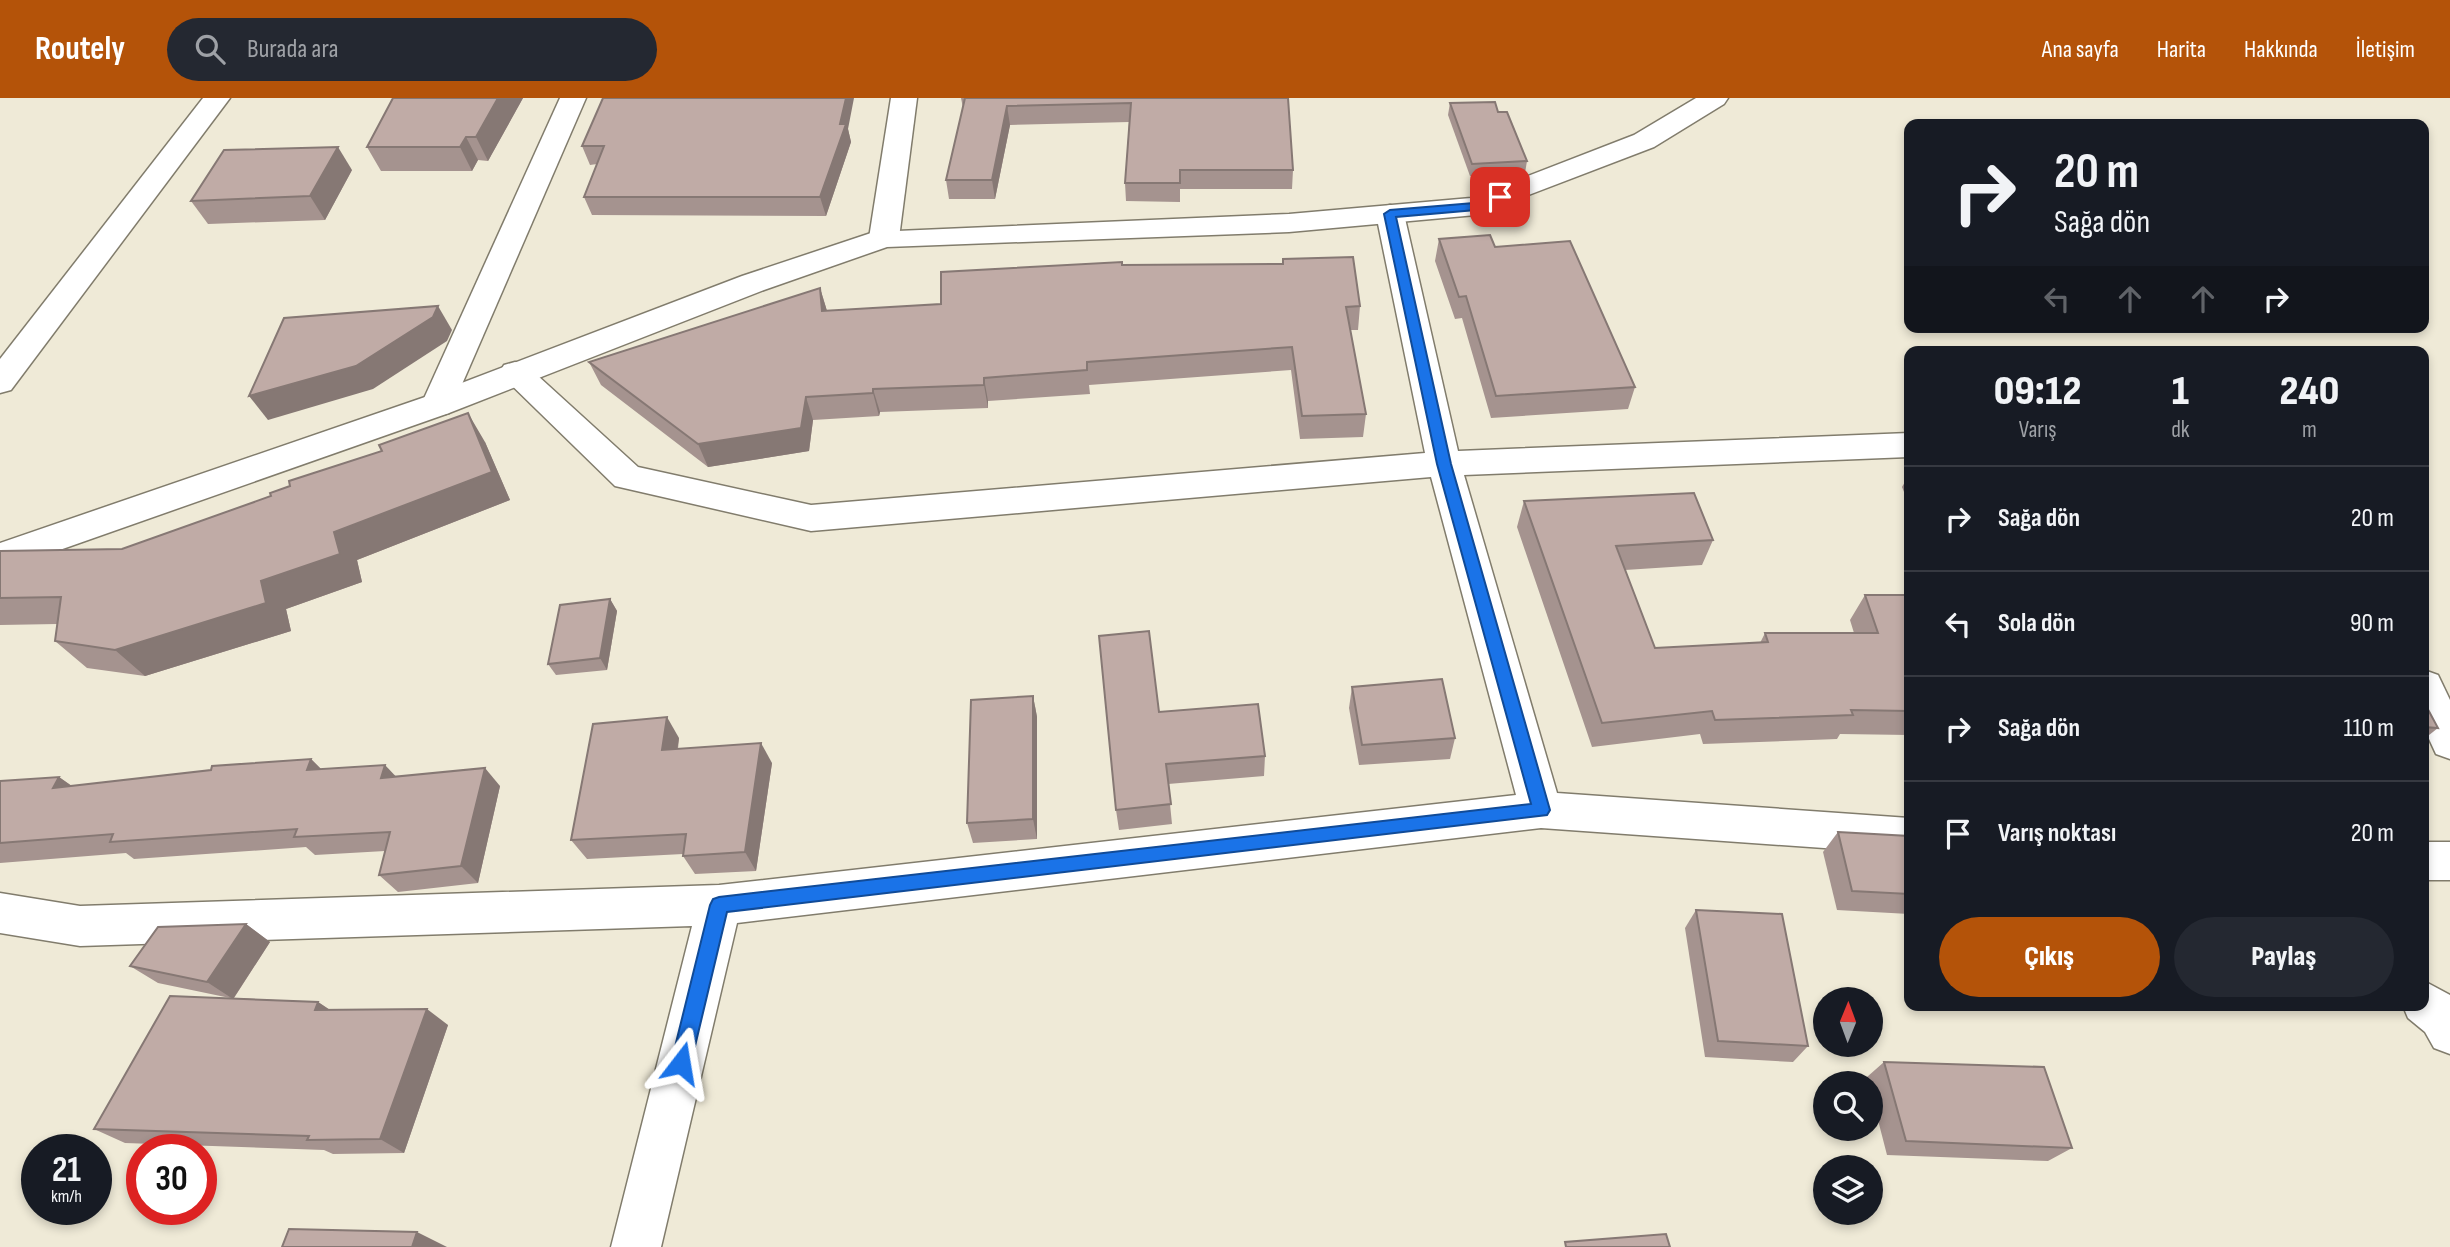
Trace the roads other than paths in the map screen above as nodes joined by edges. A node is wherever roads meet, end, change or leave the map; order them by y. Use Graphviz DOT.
graph roads {
  1 [pos="217,98"];
  2 [pos="573,98"];
  3 [pos="904,98"];
  4 [pos="1714,98"];
  5 [pos="1390,214"];
  6 [pos="884,238"];
  7 [pos="515,373"];
  8 [pos="0,382"];
  9 [pos="437,405"];
  10 [pos="1904,445"];
  11 [pos="1444,464"];
  12 [pos="0,557"];
  13 [pos="2429,697"];
  14 [pos="2450,742"];
  15 [pos="1541,810"];
  16 [pos="1904,836"];
  17 [pos="2429,861"];
  18 [pos="2450,861"];
  19 [pos="719,905"];
  20 [pos="0,913"];
  21 [pos="2429,1007"];
  22 [pos="2450,1032"];
  23 [pos="636,1247"];
  1 -- 8 [label="street"];
  2 -- 9 [label="street"];
  3 -- 6 [label="street"];
  4 -- 5 [label="street"];
  5 -- 6 [label="street"];
  5 -- 11 [label="street"];
  6 -- 7 [label="street"];
  7 -- 9 [label="street"];
  7 -- 11 [label="street"];
  9 -- 12 [label="street"];
  10 -- 11 [label="street"];
  11 -- 15 [label="street"];
  13 -- 14 [label="street"];
  15 -- 16 [label="street"];
  15 -- 19 [label="street"];
  17 -- 18 [label="street"];
  19 -- 20 [label="street"];
  19 -- 23 [label="street"];
  21 -- 22 [label="street"];
}
